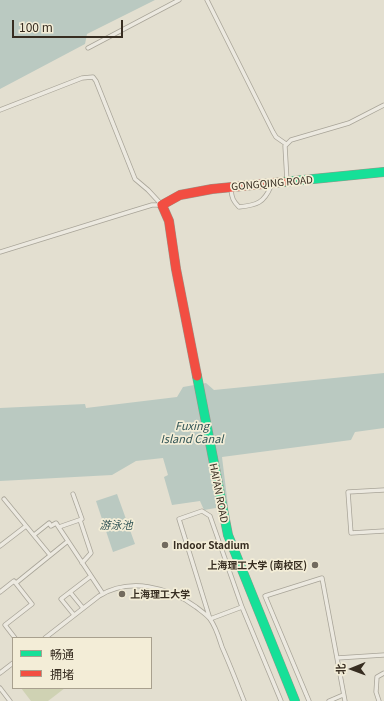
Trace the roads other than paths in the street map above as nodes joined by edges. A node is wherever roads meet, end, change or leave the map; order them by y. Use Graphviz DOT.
graph roads {
  1 [pos="179,0"];
  2 [pos="207,0"];
  3 [pos="88,48"];
  4 [pos="384,105"];
  5 [pos="0,110"];
  6 [pos="286,144"];
  7 [pos="384,172"];
  8 [pos="287,182"];
  9 [pos="272,183"];
  10 [pos="231,186"];
  11 [pos="162,205"];
  12 [pos="0,252"];
  13 [pos="384,490"];
  14 [pos="73,494"];
  15 [pos="4,499"];
  16 [pos="80,520"];
  17 [pos="26,526"];
  18 [pos="59,527"];
  19 [pos="384,531"];
  20 [pos="34,535"];
  21 [pos="68,541"];
  22 [pos="0,546"];
  23 [pos="50,555"];
  24 [pos="82,563"];
  25 [pos="91,576"];
  26 [pos="16,583"];
  27 [pos="0,592"];
  28 [pos="70,592"];
  29 [pos="103,594"];
  30 [pos="242,607"];
  31 [pos="83,608"];
  32 [pos="74,615"];
  33 [pos="210,619"];
  34 [pos="14,637"];
  35 [pos="46,637"];
  36 [pos="384,654"];
  37 [pos="337,658"];
  38 [pos="12,664"];
  39 [pos="0,673"];
  40 [pos="384,673"];
  41 [pos="0,688"];
  42 [pos="343,696"];
  43 [pos="10,701"];
  44 [pos="244,701"];
  45 [pos="281,701"];
  46 [pos="295,701"];
  47 [pos="309,701"];
  48 [pos="329,701"];
  49 [pos="345,701"];
  50 [pos="379,701"];
  1 -- 3 [label="lane"];
  2 -- 6 [label="lane"];
  4 -- 6 [label="lane"];
  5 -- 11 [label="lane"];
  6 -- 8 [label="lane"];
  7 -- 8 [label="street, GONGQING ROAD"];
  8 -- 9 [label="street, GONGQING ROAD"];
  9 -- 10 [label="street, GONGQING ROAD"];
  9 -- 10 [label="lane"];
  10 -- 11 [label="street, GONGQING ROAD"];
  11 -- 12 [label="lane"];
  11 -- 46 [label="street, HAI'AN ROAD"];
  13 -- 19 [label="lane"];
  14 -- 16 [label="lane"];
  15 -- 17 [label="lane"];
  16 -- 18 [label="lane"];
  16 -- 24 [label="lane"];
  17 -- 20 [label="lane"];
  17 -- 22 [label="lane"];
  18 -- 20 [label="lane"];
  18 -- 21 [label="lane"];
  20 -- 23 [label="lane"];
  21 -- 23 [label="lane"];
  21 -- 24 [label="lane"];
  23 -- 26 [label="lane"];
  24 -- 25 [label="lane"];
  25 -- 28 [label="lane"];
  25 -- 29 [label="lane"];
  26 -- 27 [label="lane"];
  26 -- 34 [label="lane"];
  28 -- 31 [label="lane"];
  28 -- 32 [label="lane"];
  29 -- 31 [label="lane"];
  29 -- 33 [label="lane"];
  30 -- 33 [label="lane"];
  30 -- 33 [label="lane"];
  30 -- 45 [label="lane"];
  31 -- 32 [label="lane"];
  32 -- 35 [label="lane"];
  33 -- 44 [label="lane"];
  36 -- 37 [label="lane"];
  37 -- 42 [label="lane"];
  37 -- 47 [label="lane"];
  38 -- 39 [label="lane"];
  40 -- 50 [label="lane"];
  41 -- 43 [label="lane"];
  42 -- 48 [label="lane"];
  42 -- 49 [label="lane"];
}
